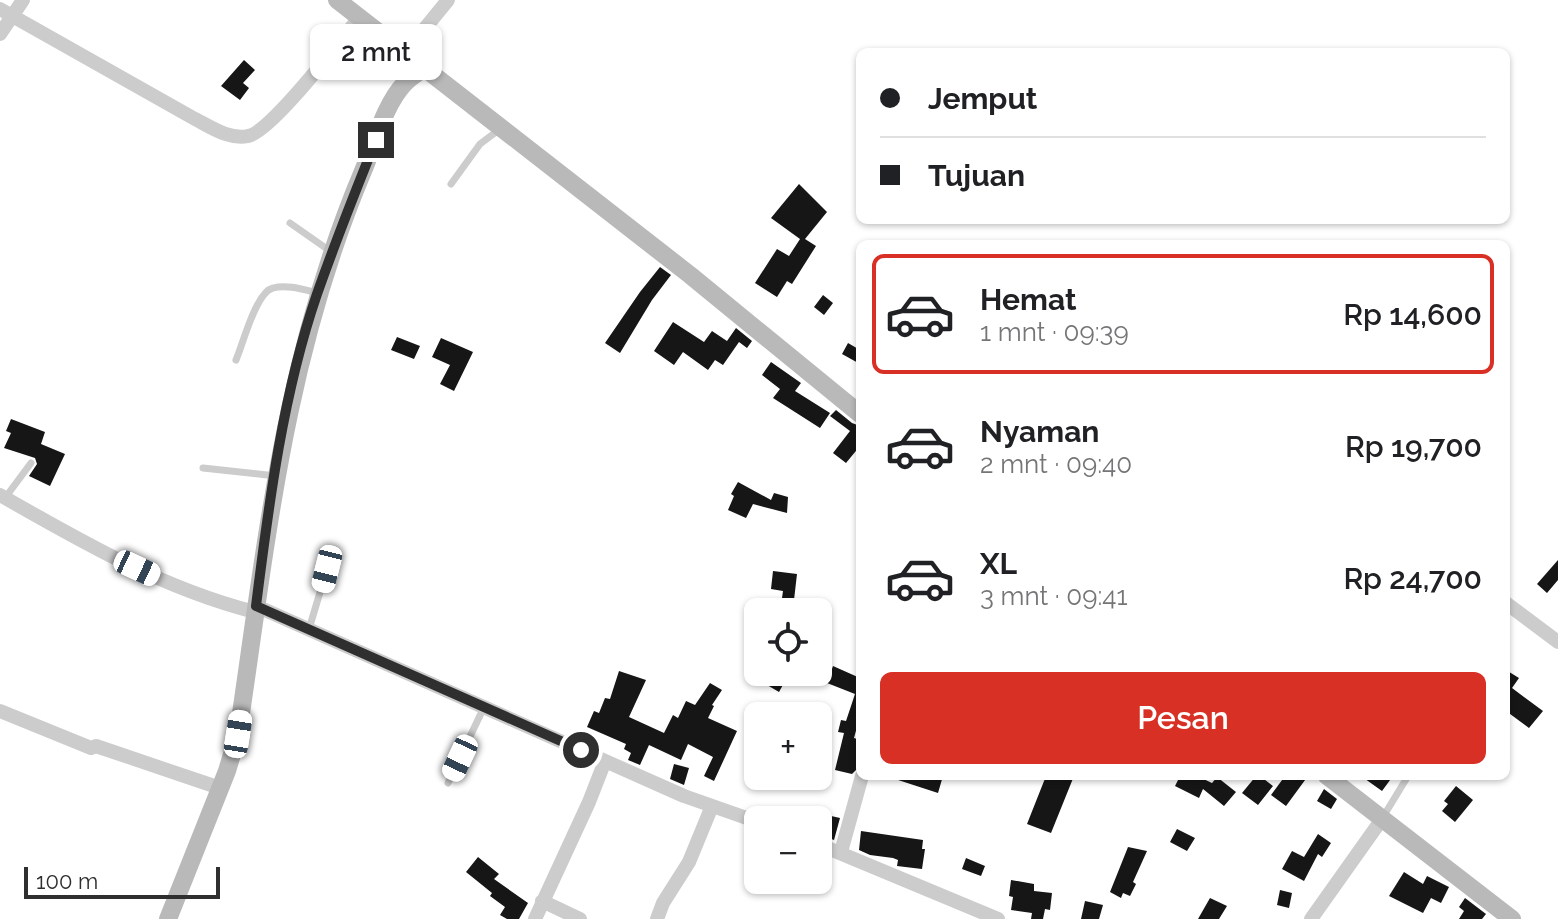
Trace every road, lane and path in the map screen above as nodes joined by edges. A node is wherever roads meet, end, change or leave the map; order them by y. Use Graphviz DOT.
graph roads {
  1 [pos="23,0"];
  2 [pos="337,0"];
  3 [pos="448,0"];
  4 [pos="6,13"];
  5 [pos="359,18"];
  6 [pos="0,34"];
  7 [pos="404,54"];
  8 [pos="424,68"];
  9 [pos="502,128"];
  10 [pos="451,184"];
  11 [pos="290,223"];
  12 [pos="332,252"];
  13 [pos="318,293"];
  14 [pos="236,360"];
  15 [pos="856,411"];
  16 [pos="31,463"];
  17 [pos="203,468"];
  18 [pos="276,476"];
  19 [pos="2,497"];
  20 [pos="327,569"];
  21 [pos="1510,606"];
  22 [pos="255,609"];
  23 [pos="309,629"];
  24 [pos="1558,642"];
  25 [pos="484,707"];
  26 [pos="0,711"];
  27 [pos="605,761"];
  28 [pos="861,780"];
  29 [pos="1332,780"];
  30 [pos="1406,780"];
  31 [pos="448,783"];
  32 [pos="220,788"];
  33 [pos="712,806"];
  34 [pos="744,817"];
  35 [pos="1382,819"];
  36 [pos="832,849"];
  37 [pos="841,852"];
  38 [pos="542,901"];
  39 [pos="168,919"];
  40 [pos="535,919"];
  41 [pos="580,919"];
  42 [pos="657,919"];
  43 [pos="998,919"];
  44 [pos="1311,919"];
  45 [pos="1512,919"];
  1 -- 4 [label="street"];
  2 -- 5 [label="main road"];
  3 -- 7 [label="street"];
  4 -- 5 [label="street"];
  4 -- 6 [label="street"];
  5 -- 7 [label="main road"];
  7 -- 8 [label="main road"];
  8 -- 9 [label="main road"];
  8 -- 12 [label="main road"];
  9 -- 10 [label="lane"];
  9 -- 15 [label="main road"];
  11 -- 12 [label="lane"];
  12 -- 13 [label="main road"];
  13 -- 14 [label="lane"];
  13 -- 18 [label="main road"];
  16 -- 19 [label="lane"];
  17 -- 18 [label="lane"];
  18 -- 22 [label="main road"];
  19 -- 22 [label="street"];
  20 -- 23 [label="lane"];
  21 -- 24 [label="street"];
  22 -- 23 [label="street"];
  22 -- 32 [label="main road"];
  23 -- 25 [label="street"];
  25 -- 27 [label="street"];
  25 -- 31 [label="lane"];
  26 -- 32 [label="street"];
  27 -- 33 [label="street"];
  27 -- 38 [label="street"];
  28 -- 37 [label="street"];
  29 -- 35 [label="main road"];
  30 -- 35 [label="lane"];
  32 -- 39 [label="main road"];
  33 -- 34 [label="street"];
  33 -- 42 [label="street"];
  35 -- 44 [label="street"];
  35 -- 45 [label="main road"];
  36 -- 37 [label="street"];
  37 -- 43 [label="street"];
  38 -- 40 [label="street"];
  38 -- 41 [label="street"];
}
